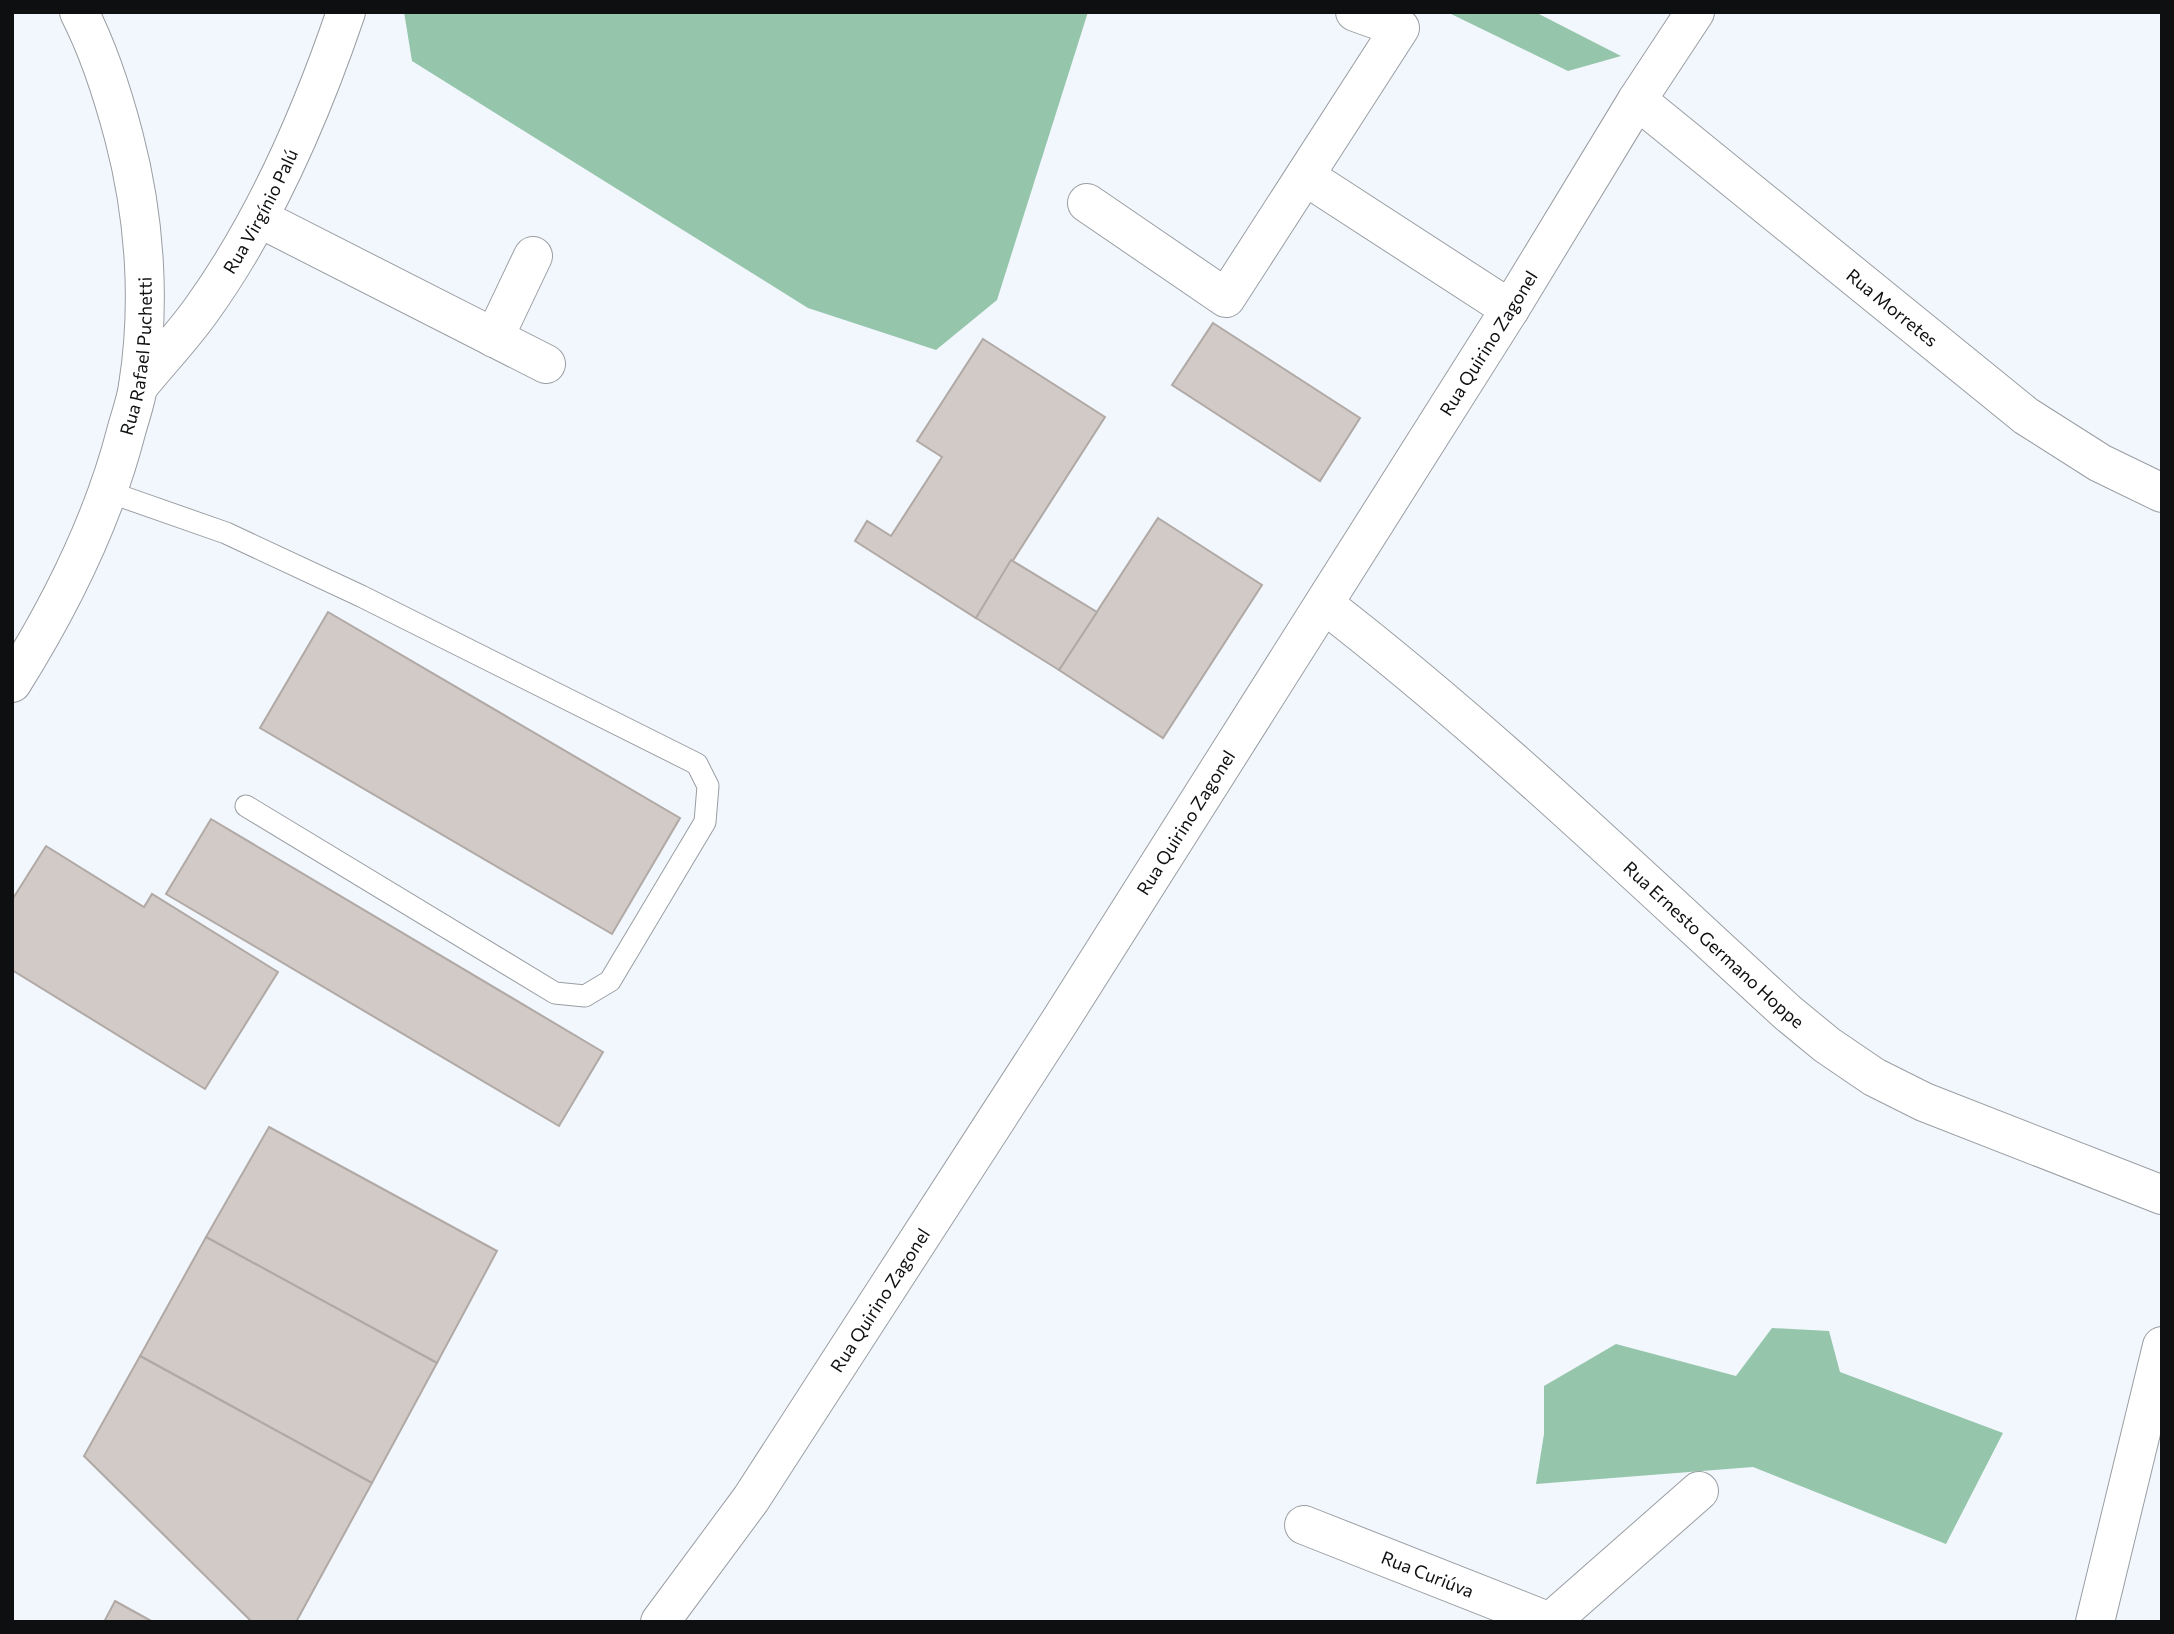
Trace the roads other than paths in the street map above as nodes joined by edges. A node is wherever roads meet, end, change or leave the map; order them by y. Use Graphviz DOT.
graph roads {
  1 [pos="79,12"];
  2 [pos="346,12"];
  3 [pos="1356,12"];
  4 [pos="1695,12"];
  5 [pos="1637,100"];
  6 [pos="1305,176"];
  7 [pos="1087,203"];
  8 [pos="259,218"];
  9 [pos="533,256"];
  10 [pos="1510,309"];
  11 [pos="494,338"];
  12 [pos="546,364"];
  13 [pos="138,387"];
  14 [pos="109,492"];
  15 [pos="2162,493"];
  16 [pos="1324,604"];
  17 [pos="12,683"];
  18 [pos="247,806"];
  19 [pos="2162,1195"];
  20 [pos="2162,1346"];
  21 [pos="1699,1491"];
  22 [pos="1304,1525"];
  23 [pos="660,1622"];
  24 [pos="1550,1622"];
  25 [pos="2095,1622"];
  1 -- 13 [label="street, Rua Rafael Puchetti"];
  2 -- 8 [label="street, Rua Virgínio Palú"];
  3 -- 6 [label="street"];
  4 -- 5 [label="street, Rua Quirino Zagonel"];
  5 -- 10 [label="street, Rua Quirino Zagonel"];
  5 -- 15 [label="street, Rua Morretes"];
  6 -- 7 [label="street"];
  6 -- 10 [label="street"];
  8 -- 11 [label="street"];
  8 -- 13 [label="street, Rua Virgínio Palú"];
  9 -- 11 [label="street"];
  10 -- 16 [label="street, Rua Quirino Zagonel"];
  11 -- 12 [label="street"];
  13 -- 14 [label="street, Rua Rafael Puchetti"];
  14 -- 17 [label="street, Rua Rafael Puchetti"];
  14 -- 18 [label="lane"];
  16 -- 19 [label="street, Rua Ernesto Germano Hoppe"];
  16 -- 23 [label="street, Rua Quirino Zagonel"];
  20 -- 25 [label="street"];
  21 -- 24 [label="street"];
  22 -- 24 [label="street, Rua Curiúva"];
}
